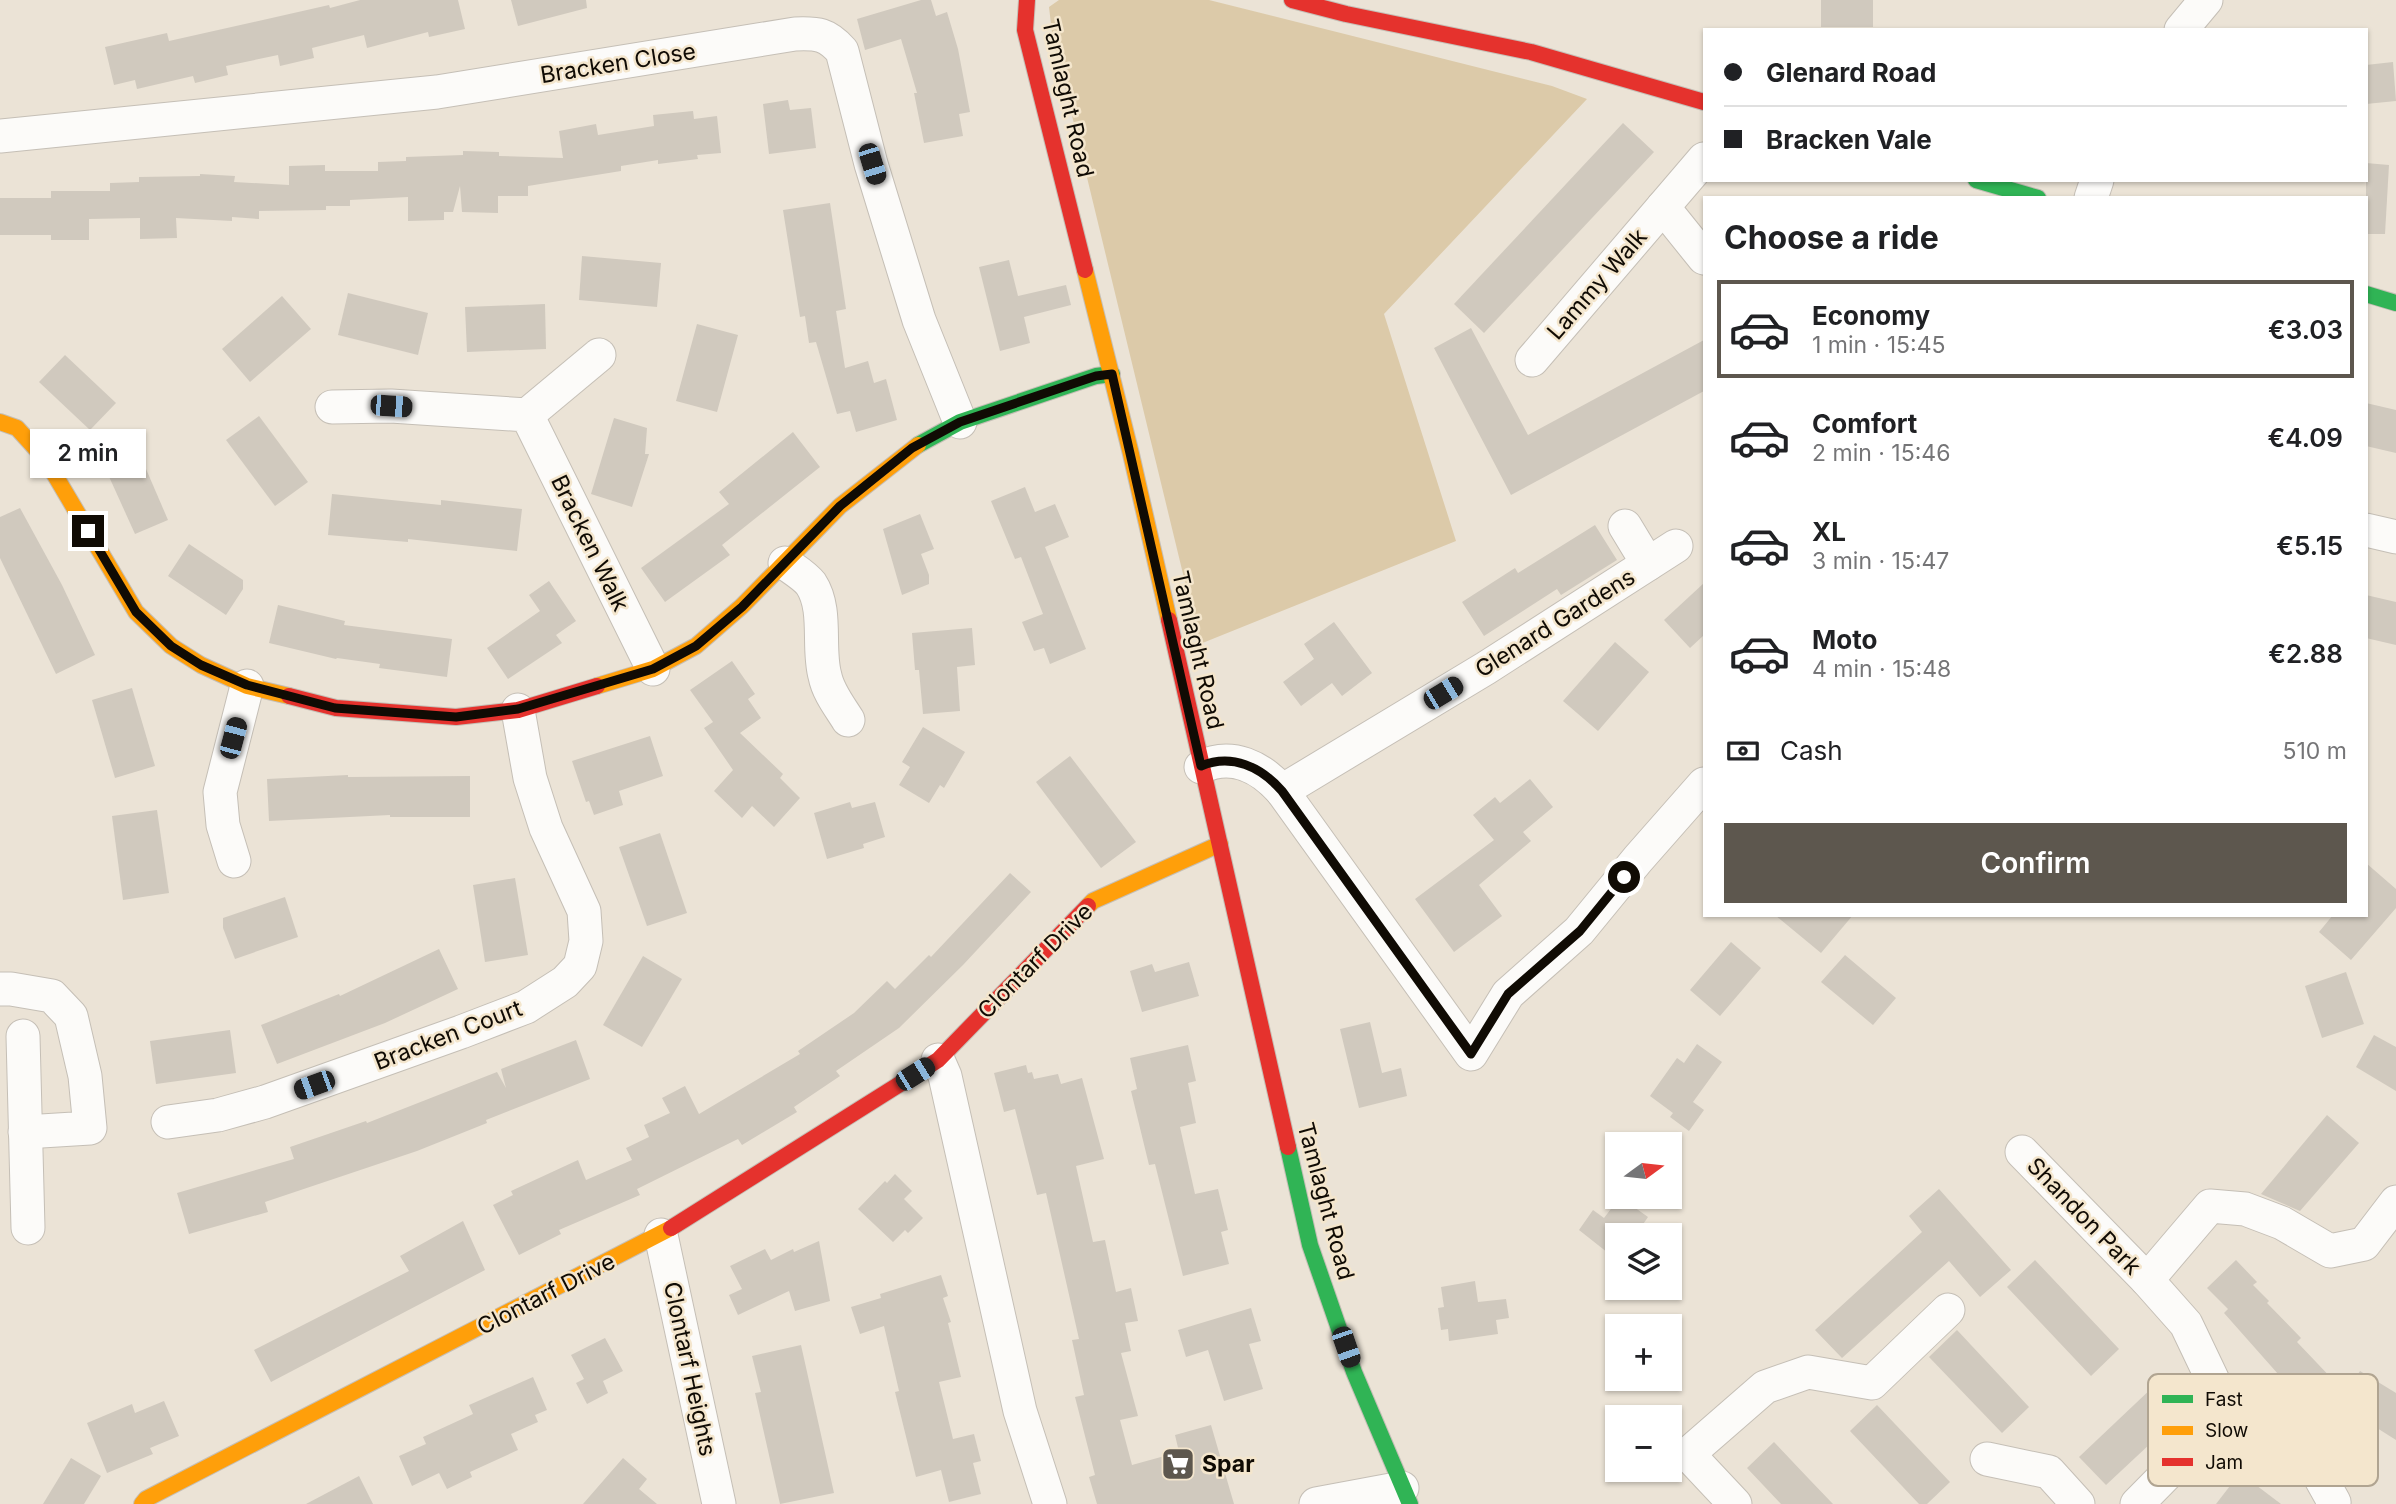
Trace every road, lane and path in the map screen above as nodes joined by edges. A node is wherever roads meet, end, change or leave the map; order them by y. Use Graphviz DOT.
graph roads {
  1 [pos="1027,0"];
  2 [pos="1293,0"];
  3 [pos="2206,0"];
  4 [pos="2183,28"];
  5 [pos="1703,102"];
  6 [pos="0,136"];
  7 [pos="1703,160"];
  8 [pos="1983,182"];
  9 [pos="2031,196"];
  10 [pos="1663,207"];
  11 [pos="1703,257"];
  12 [pos="2368,295"];
  13 [pos="2396,303"];
  14 [pos="599,355"];
  15 [pos="1532,360"];
  16 [pos="1112,374"];
  17 [pos="331,407"];
  18 [pos="527,415"];
  19 [pos="0,422"];
  20 [pos="960,422"];
  21 [pos="1625,526"];
  22 [pos="2368,530"];
  23 [pos="2396,537"];
  24 [pos="785,563"];
  25 [pos="653,669"];
  26 [pos="247,685"];
  27 [pos="518,709"];
  28 [pos="848,720"];
  29 [pos="1201,766"];
  30 [pos="1703,786"];
  31 [pos="1282,791"];
  32 [pos="1220,844"];
  33 [pos="234,861"];
  34 [pos="0,989"];
  35 [pos="23,1036"];
  36 [pos="938,1060"];
  37 [pos="168,1122"];
  38 [pos="25,1132"];
  39 [pos="2022,1152"];
  40 [pos="2396,1202"];
  41 [pos="28,1228"];
  42 [pos="661,1235"];
  43 [pos="2147,1280"];
  44 [pos="1948,1310"];
  45 [pos="2210,1374"];
  46 [pos="1987,1459"];
  47 [pos="2155,1486"];
  48 [pos="2325,1486"];
  49 [pos="1406,1496"];
  50 [pos="142,1504"];
  51 [pos="719,1504"];
  52 [pos="1050,1504"];
  53 [pos="1316,1504"];
  54 [pos="1735,1504"];
  55 [pos="2078,1504"];
  56 [pos="2137,1504"];
  57 [pos="2333,1504"];
  1 -- 16 [label="street, Tamlaght Road"];
  2 -- 5 [label="street"];
  3 -- 4 [label="street"];
  6 -- 20 [label="street, Bracken Close"];
  7 -- 10 [label="street, Lammy Walk"];
  8 -- 9 [label="street"];
  10 -- 11 [label="street, Lammy Walk"];
  10 -- 15 [label="street, Lammy Walk"];
  12 -- 13 [label="street"];
  14 -- 18 [label="street"];
  16 -- 20 [label="street"];
  16 -- 29 [label="street, Tamlaght Road"];
  17 -- 18 [label="street"];
  18 -- 25 [label="street, Bracken Walk"];
  19 -- 26 [label="street"];
  20 -- 24 [label="street"];
  21 -- 31 [label="street, Glenard Gardens"];
  22 -- 23 [label="street"];
  24 -- 25 [label="street"];
  24 -- 28 [label="street"];
  25 -- 27 [label="street"];
  26 -- 27 [label="street"];
  26 -- 33 [label="street"];
  27 -- 37 [label="street, Bracken Court"];
  29 -- 31 [label="street"];
  29 -- 32 [label="street, Tamlaght Road"];
  30 -- 31 [label="street"];
  32 -- 36 [label="street, Clontarf Drive"];
  32 -- 49 [label="street, Tamlaght Road"];
  34 -- 38 [label="street"];
  35 -- 38 [label="street"];
  36 -- 42 [label="street, Clontarf Drive"];
  36 -- 52 [label="street"];
  38 -- 41 [label="street"];
  39 -- 43 [label="street, Shandon Park"];
  40 -- 43 [label="street, Shandon Park"];
  42 -- 50 [label="street, Clontarf Drive"];
  42 -- 51 [label="street, Clontarf Heights"];
  43 -- 45 [label="street, Shandon Park"];
  44 -- 54 [label="street"];
  46 -- 55 [label="street"];
  47 -- 56 [label="street"];
  48 -- 57 [label="street"];
  49 -- 53 [label="street"];
}
